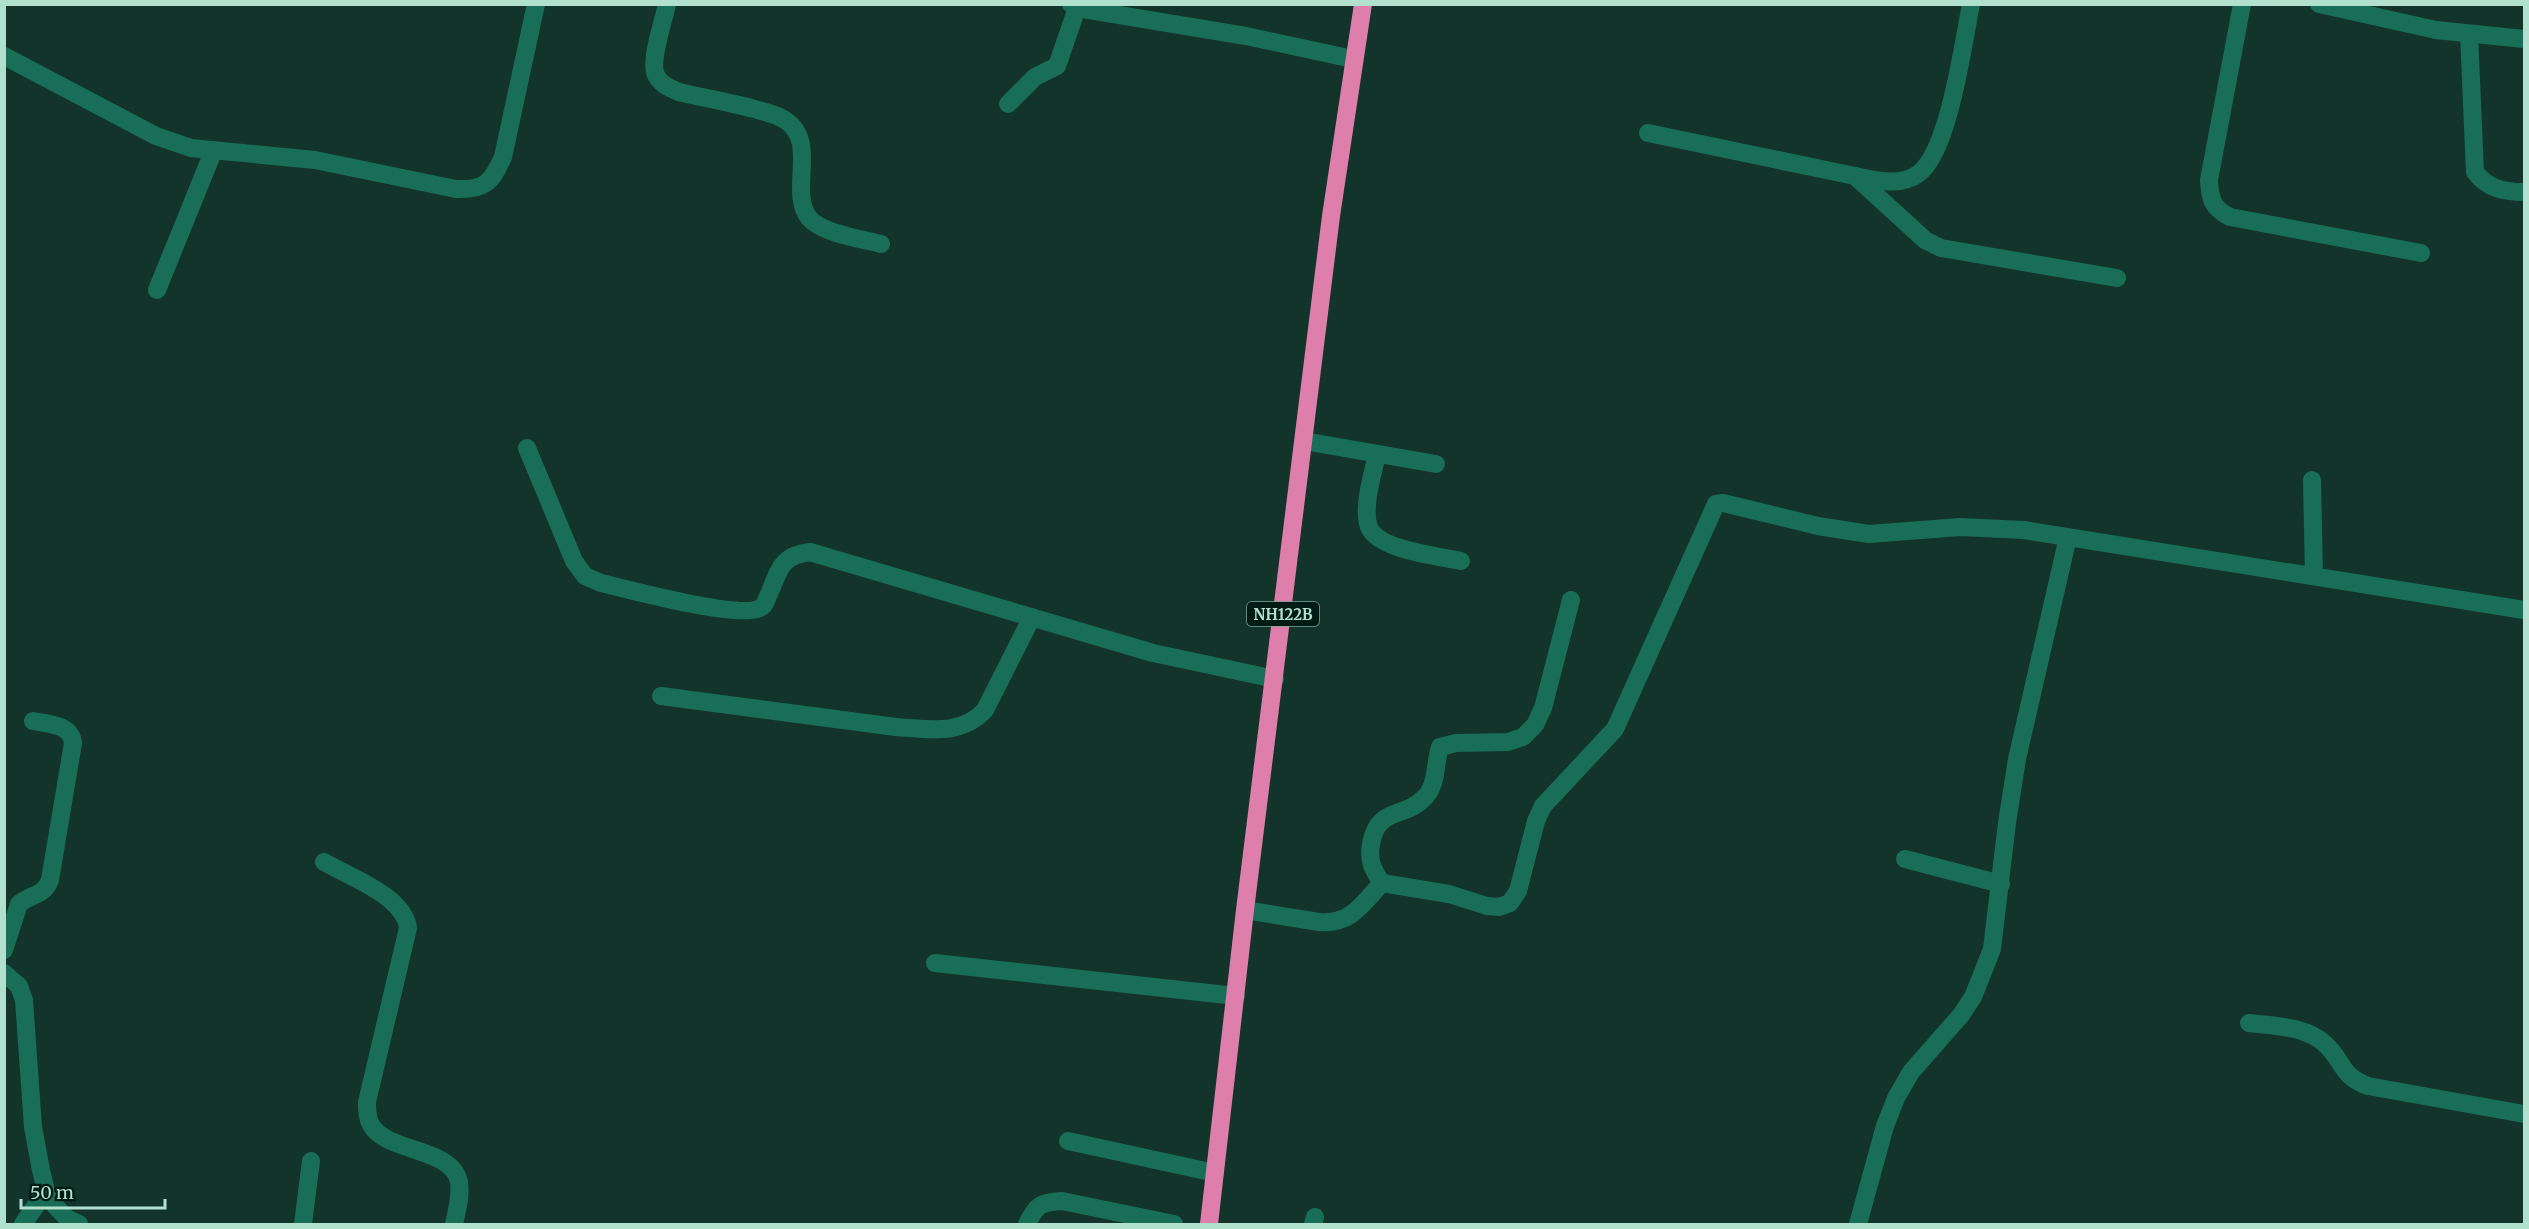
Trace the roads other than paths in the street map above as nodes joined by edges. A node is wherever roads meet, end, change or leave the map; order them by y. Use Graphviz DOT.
graph roads {
  1 [pos="536,4"];
  2 [pos="667,4"];
  3 [pos="1363,4"];
  4 [pos="1971,4"];
  5 [pos="2242,4"];
  6 [pos="2319,4"];
  7 [pos="1074,6"];
  8 [pos="2469,34"];
  9 [pos="2524,39"];
  10 [pos="4,56"];
  11 [pos="1353,58"];
  12 [pos="1008,104"];
  13 [pos="1647,133"];
  14 [pos="213,152"];
  15 [pos="1855,176"];
  16 [pos="2524,192"];
  17 [pos="881,244"];
  18 [pos="2421,253"];
  19 [pos="2117,278"];
  20 [pos="157,290"];
  21 [pos="1304,441"];
  22 [pos="526,448"];
  23 [pos="1377,454"];
  24 [pos="1436,464"];
  25 [pos="2312,480"];
  26 [pos="2068,537"];
  27 [pos="1461,561"];
  28 [pos="2314,576"];
  29 [pos="1571,600"];
  30 [pos="2524,610"];
  31 [pos="1032,617"];
  32 [pos="1275,679"];
  33 [pos="661,696"];
  34 [pos="33,721"];
  35 [pos="1905,859"];
  36 [pos="324,862"];
  37 [pos="1382,883"];
  38 [pos="2001,884"];
  39 [pos="1245,910"];
  40 [pos="4,950"];
  41 [pos="935,963"];
  42 [pos="4,973"];
  43 [pos="1236,996"];
  44 [pos="2249,1023"];
  45 [pos="2524,1114"];
  46 [pos="1068,1141"];
  47 [pos="311,1161"];
  48 [pos="1215,1173"];
  49 [pos="46,1191"];
  50 [pos="22,1224"];
  51 [pos="80,1224"];
  52 [pos="303,1224"];
  53 [pos="454,1224"];
  54 [pos="1027,1224"];
  55 [pos="1174,1224"];
  56 [pos="1209,1224"];
  57 [pos="1858,1224"];
  1 -- 14 [label="street"];
  2 -- 17 [label="street"];
  3 -- 11 [label="highway, NH122B"];
  4 -- 15 [label="street"];
  5 -- 18 [label="street"];
  6 -- 8 [label="street"];
  7 -- 11 [label="street"];
  7 -- 12 [label="street"];
  8 -- 9 [label="street"];
  8 -- 16 [label="street"];
  10 -- 14 [label="street"];
  11 -- 21 [label="highway, NH122B"];
  13 -- 15 [label="street"];
  14 -- 20 [label="street"];
  15 -- 19 [label="street"];
  21 -- 23 [label="street"];
  21 -- 32 [label="highway, NH122B"];
  22 -- 31 [label="street"];
  23 -- 24 [label="street"];
  23 -- 27 [label="street"];
  25 -- 28 [label="street"];
  26 -- 28 [label="street"];
  26 -- 37 [label="street"];
  26 -- 38 [label="street"];
  28 -- 30 [label="street"];
  29 -- 37 [label="street"];
  31 -- 32 [label="street"];
  31 -- 33 [label="street"];
  32 -- 39 [label="highway, NH122B"];
  34 -- 40 [label="street"];
  35 -- 38 [label="street"];
  36 -- 53 [label="street"];
  37 -- 39 [label="street"];
  38 -- 57 [label="street"];
  39 -- 43 [label="highway, NH122B"];
  41 -- 43 [label="street"];
  42 -- 49 [label="street"];
  43 -- 48 [label="highway, NH122B"];
  44 -- 45 [label="street"];
  46 -- 48 [label="street"];
  47 -- 52 [label="street"];
  48 -- 56 [label="highway, NH122B"];
  49 -- 50 [label="street"];
  49 -- 51 [label="street"];
  54 -- 55 [label="street"];
}
